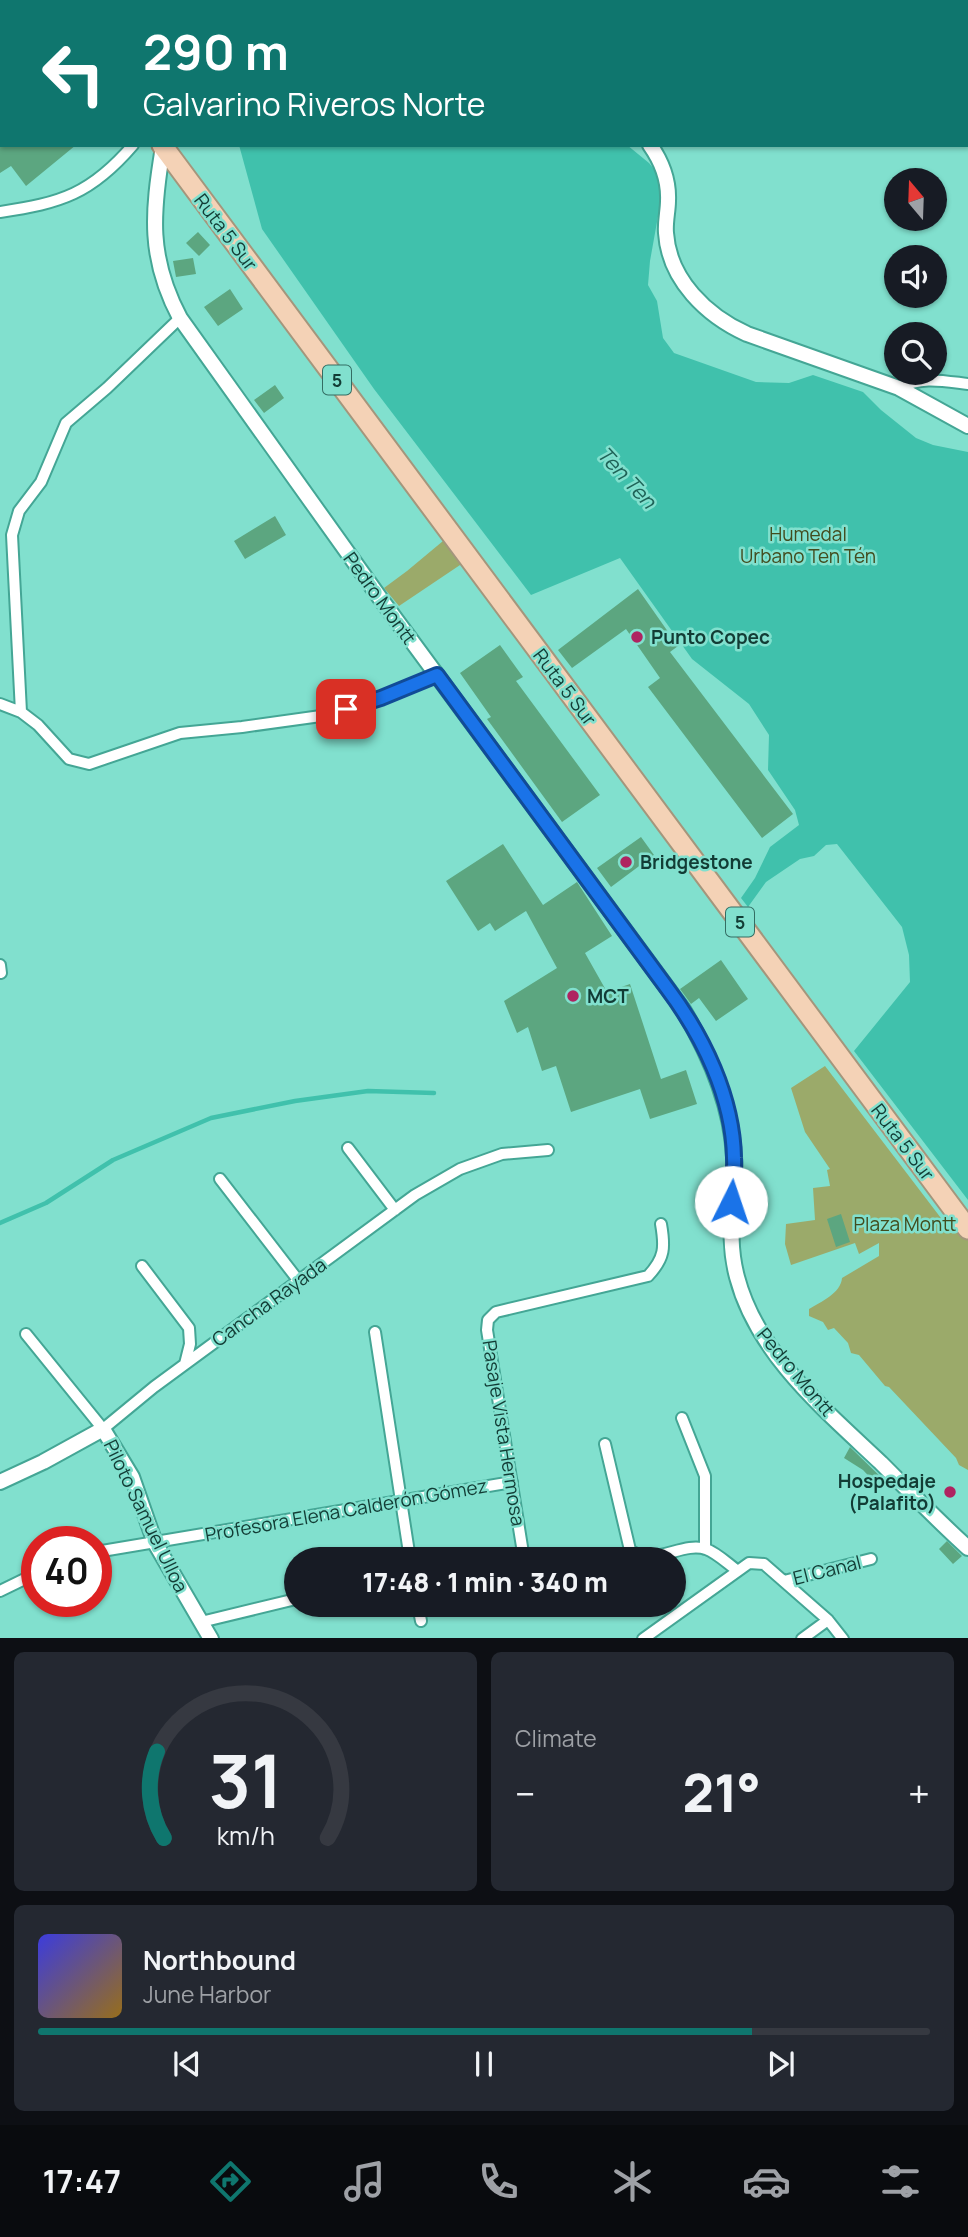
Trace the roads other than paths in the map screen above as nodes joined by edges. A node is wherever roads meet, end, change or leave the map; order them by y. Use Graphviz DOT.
graph roads {
  1 [pos="131,147"];
  2 [pos="162,147"];
  3 [pos="163,147"];
  4 [pos="651,147"];
  5 [pos="0,212"];
  6 [pos="180,318"];
  7 [pos="968,384"];
  8 [pos="899,388"];
  9 [pos="968,426"];
  10 [pos="437,675"];
  11 [pos="0,705"];
  12 [pos="21,712"];
  13 [pos="348,1148"];
  14 [pos="548,1150"];
  15 [pos="220,1180"];
  16 [pos="395,1210"];
  17 [pos="661,1224"];
  18 [pos="968,1229"];
  19 [pos="142,1266"];
  20 [pos="298,1280"];
  21 [pos="375,1332"];
  22 [pos="26,1335"];
  23 [pos="185,1364"];
  24 [pos="682,1418"];
  25 [pos="103,1429"];
  26 [pos="606,1444"];
  27 [pos="0,1482"];
  28 [pos="512,1482"];
  29 [pos="400,1501"];
  30 [pos="155,1542"];
  31 [pos="408,1547"];
  32 [pos="522,1547"];
  33 [pos="968,1548"];
  34 [pos="112,1549"];
  35 [pos="705,1549"];
  36 [pos="871,1559"];
  37 [pos="738,1571"];
  38 [pos="21,1581"];
  39 [pos="783,1581"];
  40 [pos="0,1591"];
  41 [pos="284,1602"];
  42 [pos="420,1617"];
  43 [pos="828,1620"];
  44 [pos="421,1621"];
  45 [pos="201,1622"];
  46 [pos="210,1638"];
  47 [pos="644,1638"];
  48 [pos="803,1638"];
  49 [pos="842,1638"];
  1 -- 5 [label="street"];
  2 -- 6 [label="street, Pedro Montt"];
  3 -- 18 [label="highway, Ruta 5 Sur / 5"];
  4 -- 8 [label="street"];
  6 -- 10 [label="street, Pedro Montt"];
  6 -- 12 [label="street"];
  7 -- 8 [label="street"];
  8 -- 9 [label="street"];
  10 -- 12 [label="street"];
  10 -- 33 [label="street, Pedro Montt"];
  11 -- 12 [label="street"];
  13 -- 16 [label="street"];
  14 -- 16 [label="street, Cancha Rayada"];
  15 -- 20 [label="street"];
  16 -- 20 [label="street, Cancha Rayada"];
  17 -- 28 [label="street, Pasaje Vista Hermosa"];
  19 -- 23 [label="street"];
  20 -- 23 [label="street, Cancha Rayada"];
  21 -- 29 [label="street"];
  22 -- 25 [label="street"];
  23 -- 25 [label="street, Cancha Rayada"];
  24 -- 35 [label="street"];
  25 -- 27 [label="street, Cancha Rayada"];
  25 -- 30 [label="street, Piloto Samuel Ulloa"];
  26 -- 35 [label="street"];
  28 -- 29 [label="street, Profesora Elena Calderón Gómez"];
  28 -- 32 [label="street, Pasaje Vista Hermosa"];
  29 -- 30 [label="street, Profesora Elena Calderón Gómez"];
  29 -- 31 [label="street"];
  30 -- 34 [label="street, Profesora Elena Calderón Gómez"];
  30 -- 45 [label="street, Piloto Samuel Ulloa"];
  35 -- 37 [label="street"];
  36 -- 39 [label="street, El Canal"];
  37 -- 39 [label="street"];
  37 -- 47 [label="street"];
  38 -- 40 [label="street"];
  39 -- 43 [label="street"];
  41 -- 45 [label="street"];
  42 -- 44 [label="street"];
  43 -- 48 [label="street"];
  43 -- 49 [label="street"];
  45 -- 46 [label="street, Piloto Samuel Ulloa"];
}
